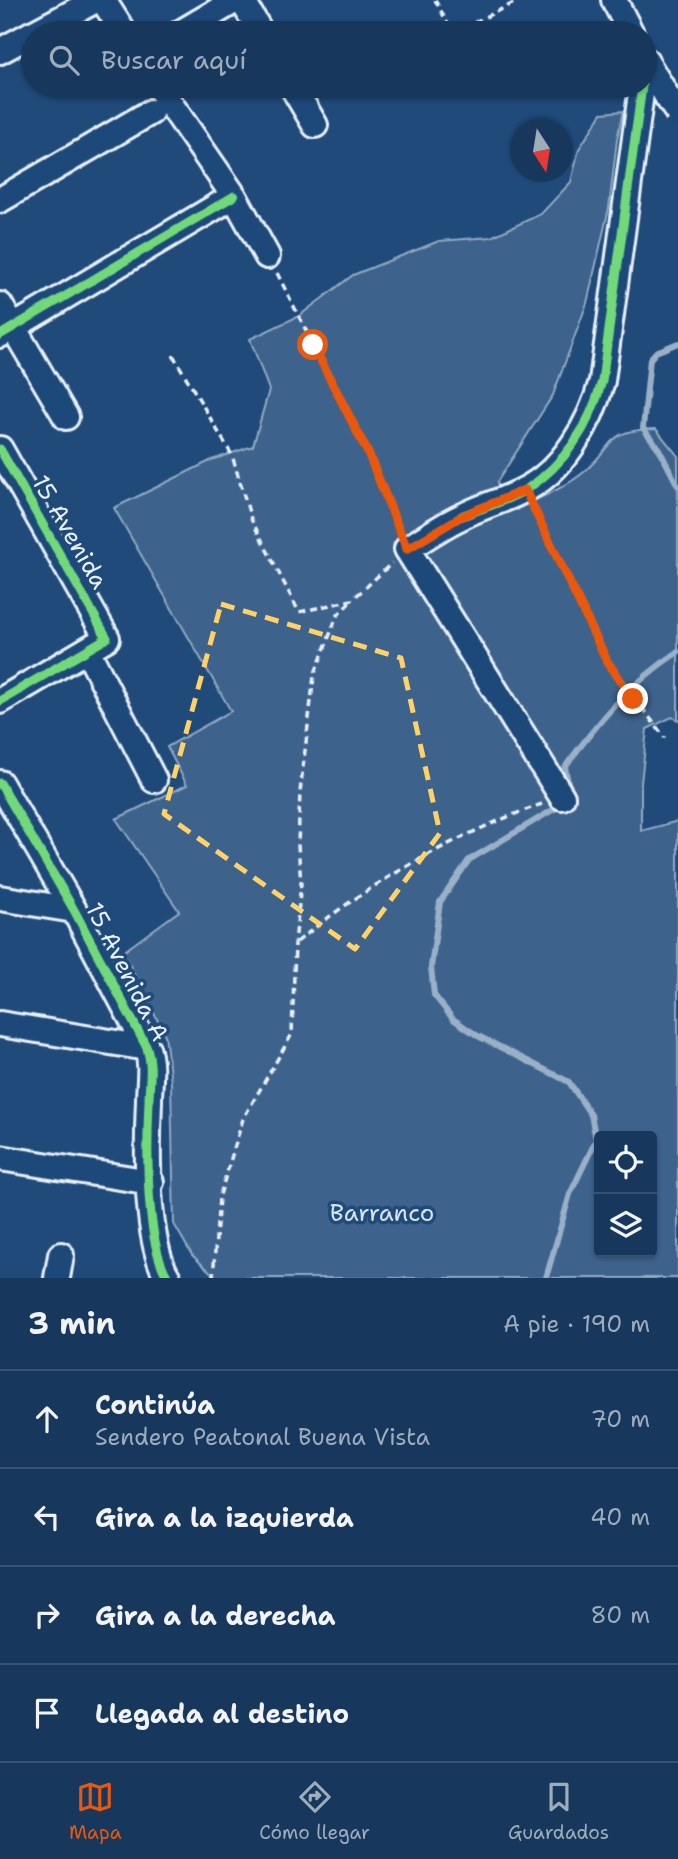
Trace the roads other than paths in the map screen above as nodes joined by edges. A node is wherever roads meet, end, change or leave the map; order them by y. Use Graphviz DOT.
graph roads {
  1 [pos="96,0"];
  2 [pos="103,0"];
  3 [pos="236,0"];
  4 [pos="242,0"];
  5 [pos="614,0"];
  6 [pos="57,21"];
  7 [pos="116,21"];
  8 [pos="200,21"];
  9 [pos="254,21"];
  10 [pos="625,21"];
  11 [pos="21,40"];
  12 [pos="0,51"];
  13 [pos="657,86"];
  14 [pos="166,98"];
  15 [pos="299,98"];
  16 [pos="640,98"];
  17 [pos="673,106"];
  18 [pos="151,112"];
  19 [pos="315,125"];
  20 [pos="234,196"];
  21 [pos="0,200"];
  22 [pos="267,256"];
  23 [pos="0,305"];
  24 [pos="6,332"];
  25 [pos="66,417"];
  26 [pos="0,449"];
  27 [pos="97,642"];
  28 [pos="0,701"];
  29 [pos="154,780"];
  30 [pos="0,783"];
  31 [pos="562,797"];
  32 [pos="0,898"];
  33 [pos="75,910"];
  34 [pos="0,1024"];
  35 [pos="147,1048"];
  36 [pos="0,1158"];
  37 [pos="151,1182"];
  38 [pos="168,1278"];
  1 -- 6 [label="street"];
  2 -- 7 [label="street"];
  3 -- 8 [label="street"];
  4 -- 9 [label="street"];
  5 -- 10 [label="street"];
  11 -- 12 [label="street"];
  13 -- 17 [label="street"];
  14 -- 20 [label="street"];
  15 -- 19 [label="street"];
  16 -- 31 [label="street"];
  18 -- 21 [label="street"];
  20 -- 22 [label="street"];
  20 -- 24 [label="street"];
  23 -- 24 [label="street"];
  24 -- 25 [label="street"];
  26 -- 27 [label="street, 15 Avenida"];
  27 -- 28 [label="street"];
  27 -- 29 [label="street, 15 Avenida"];
  30 -- 33 [label="street, 15 Avenida A"];
  32 -- 33 [label="street"];
  33 -- 35 [label="street, 15 Avenida A"];
  34 -- 35 [label="street"];
  35 -- 37 [label="street, 15 Avenida A"];
  36 -- 37 [label="street"];
  37 -- 38 [label="street, 15 Avenida A"];
}
